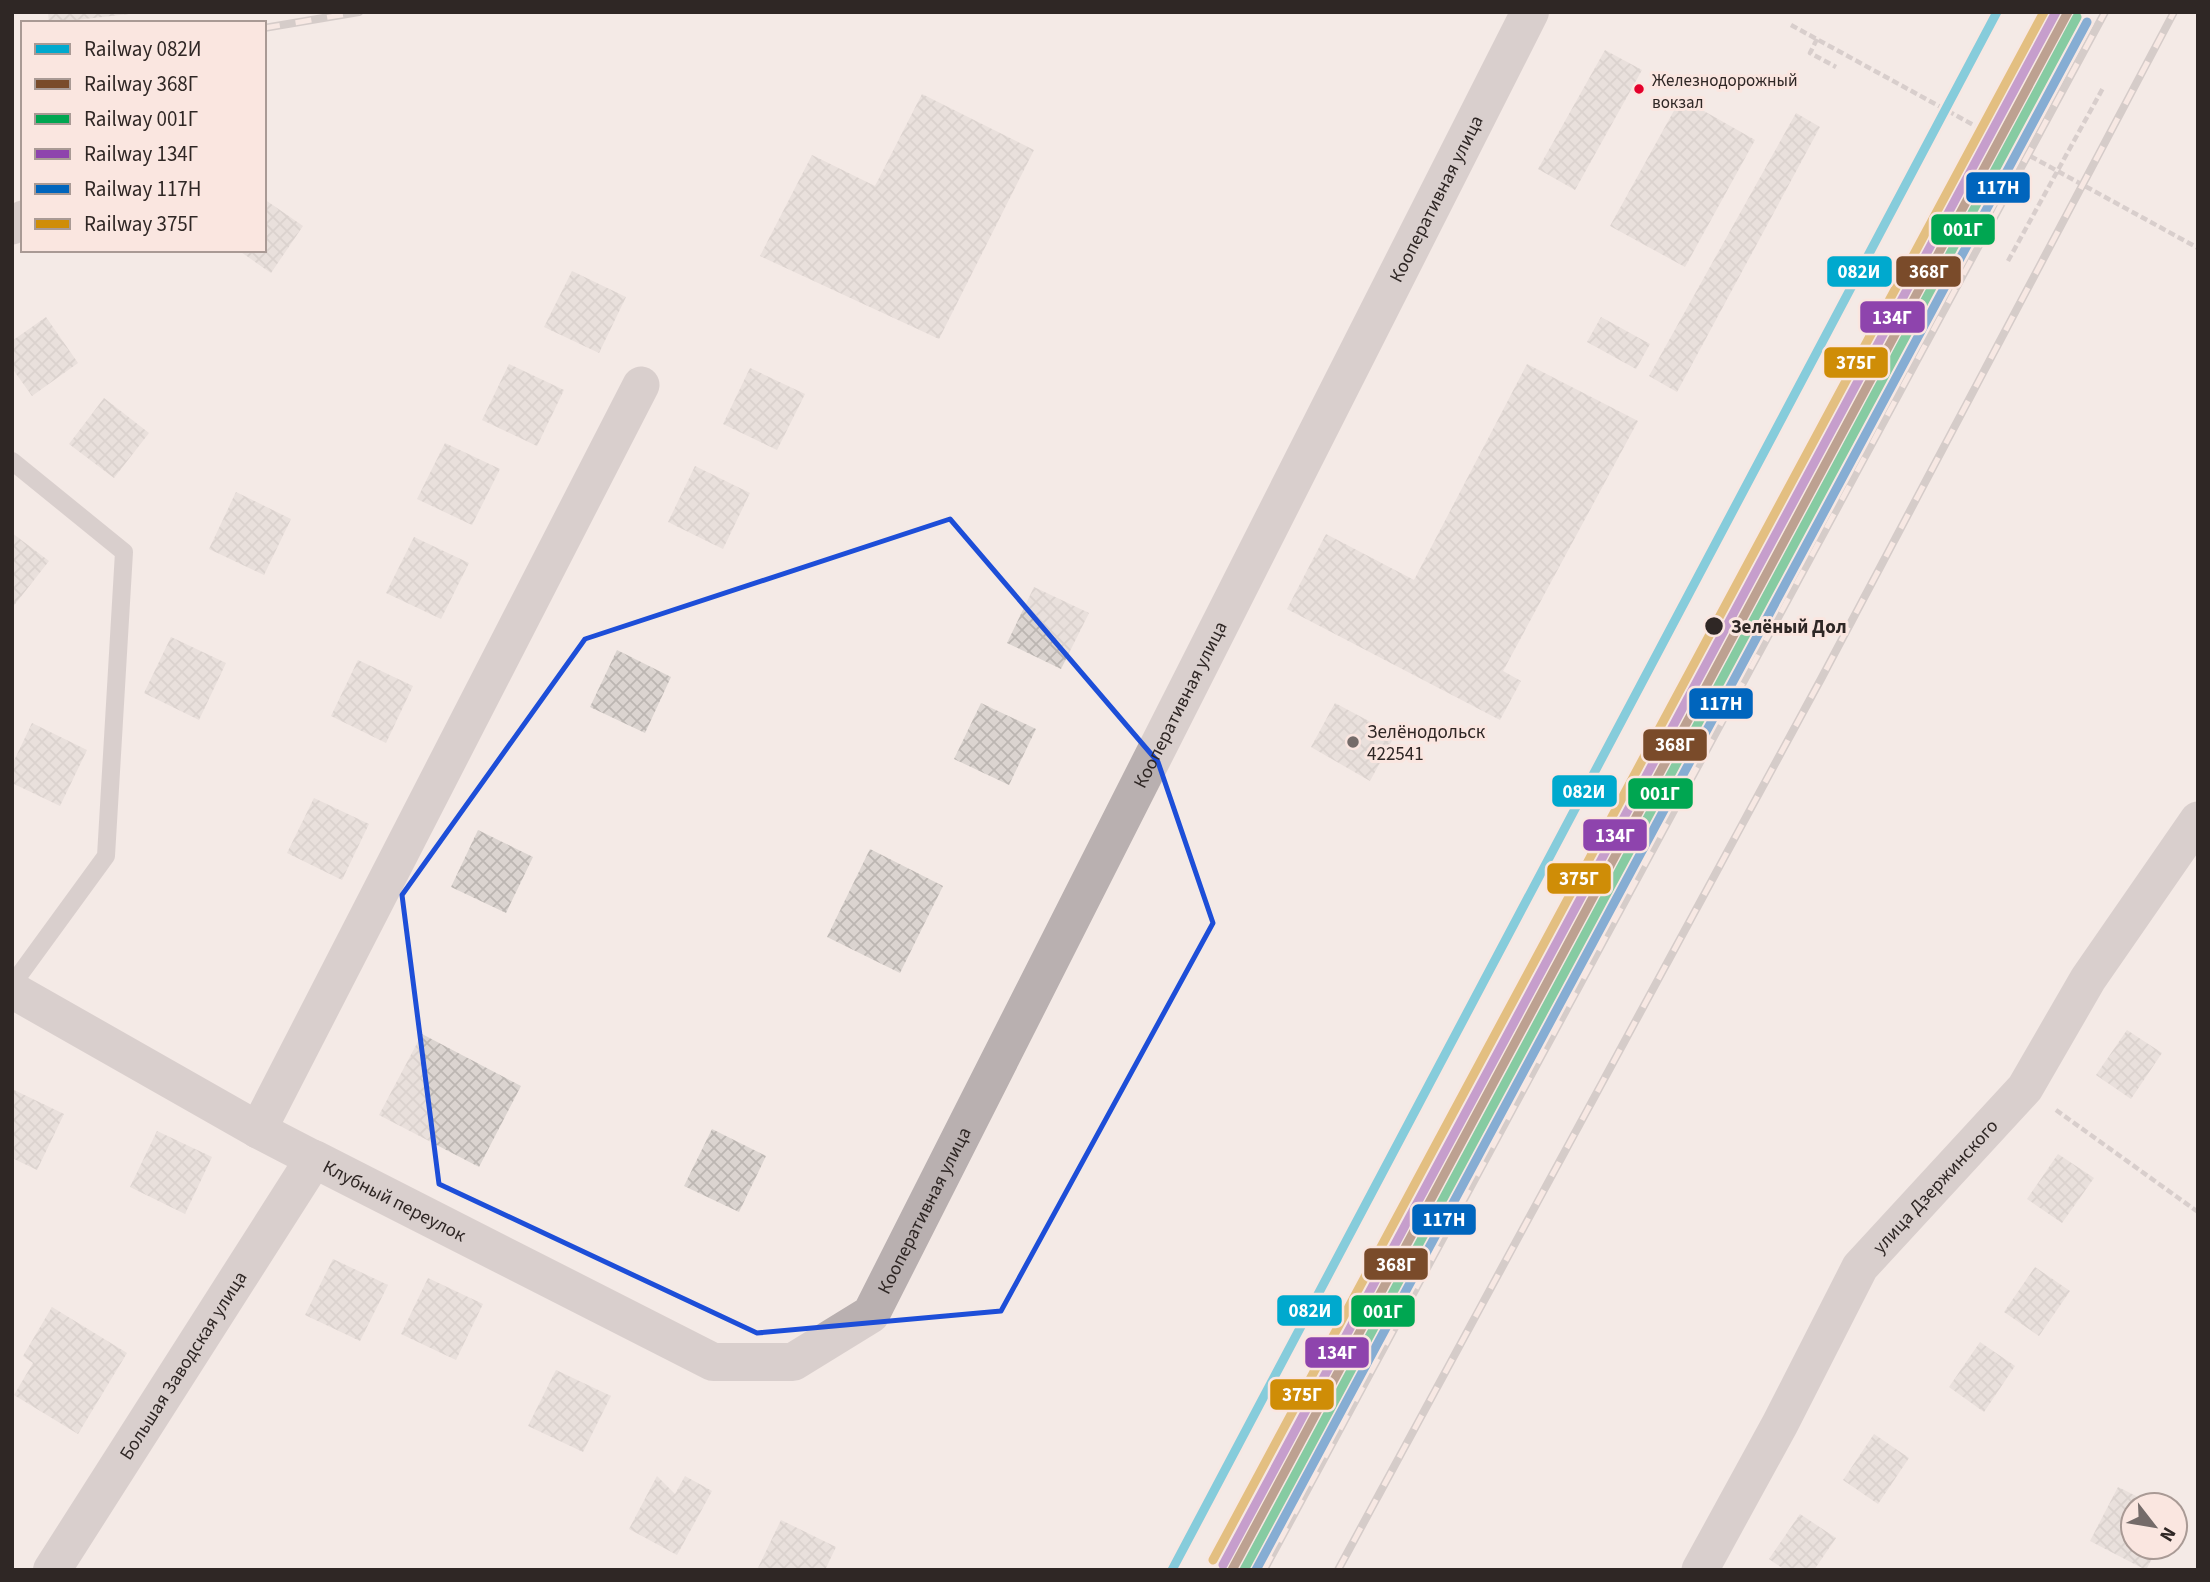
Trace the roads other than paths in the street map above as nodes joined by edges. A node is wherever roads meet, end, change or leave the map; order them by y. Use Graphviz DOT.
graph roads {
  1 [pos="1530,12"];
  2 [pos="641,385"];
  3 [pos="12,461"];
  4 [pos="2198,820"];
  5 [pos="12,988"];
  6 [pos="258,1130"];
  7 [pos="314,1159"];
  8 [pos="793,1362"];
  9 [pos="52,1570"];
  10 [pos="1700,1570"];
  1 -- 8 [label="street, Кооперативная улица"];
  2 -- 6 [label="street"];
  3 -- 5 [label="lane"];
  4 -- 10 [label="street, улица Дзержинского"];
  5 -- 6 [label="street, Клубный переулок"];
  6 -- 7 [label="street, Клубный переулок"];
  7 -- 8 [label="street, Клубный переулок"];
  7 -- 9 [label="street, Большая Заводская улица"];
}
